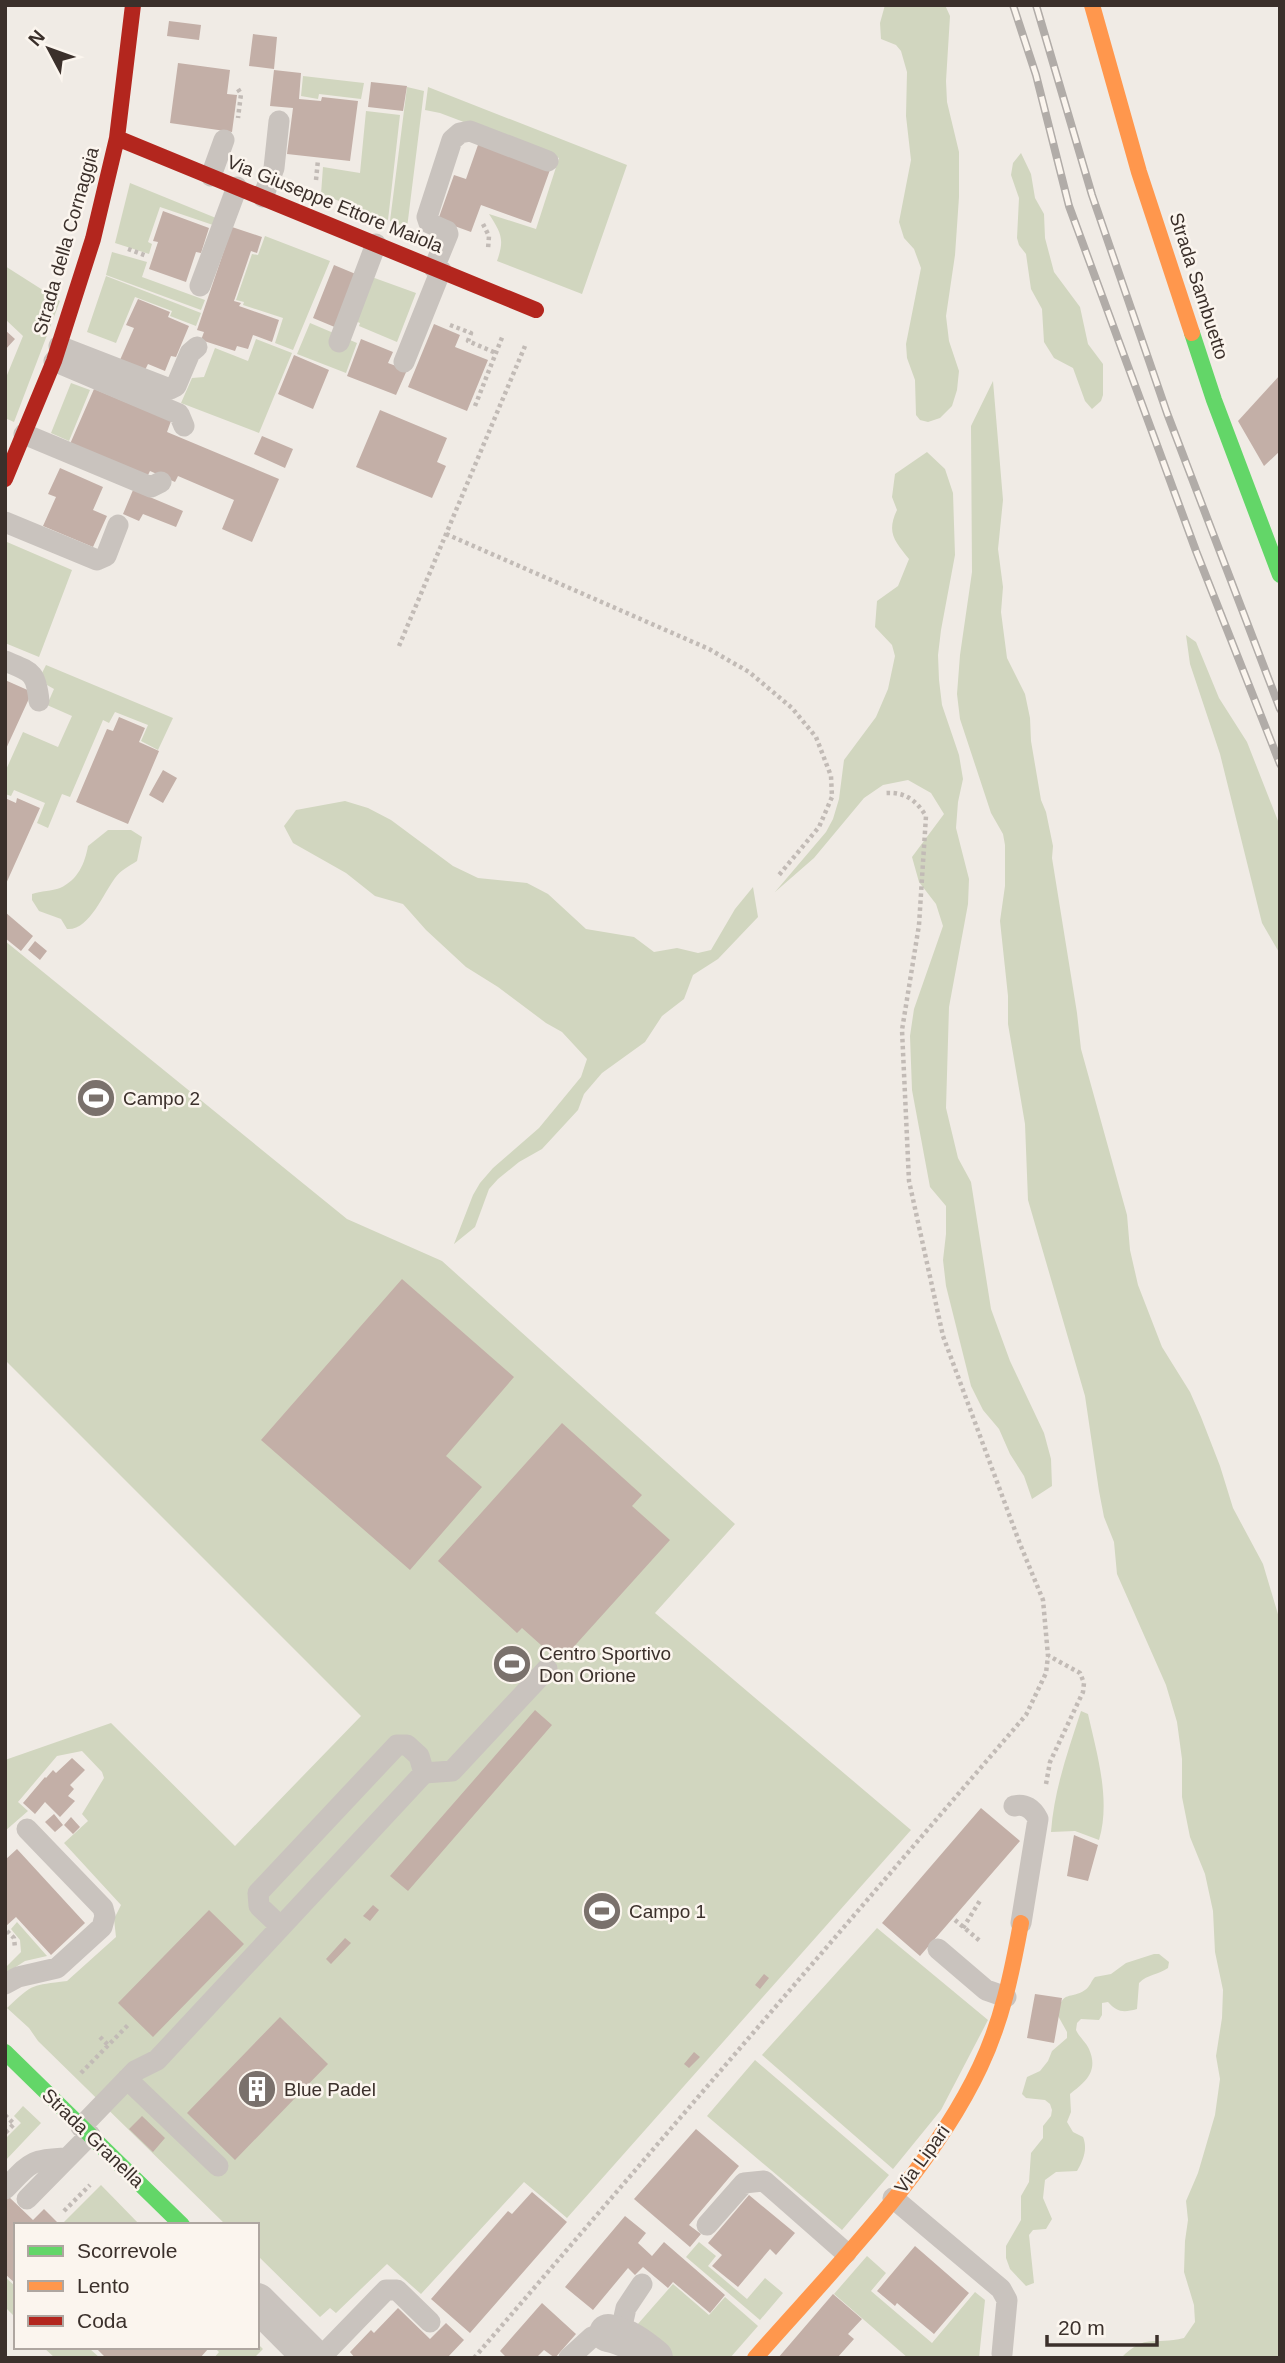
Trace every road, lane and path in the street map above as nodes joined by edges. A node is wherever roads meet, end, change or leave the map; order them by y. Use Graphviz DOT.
graph roads {
  1 [pos="133,5"];
  2 [pos="1092,5"];
  3 [pos="279,121"];
  4 [pos="117,138"];
  5 [pos="224,140"];
  6 [pos="318,160"];
  7 [pos="548,161"];
  8 [pos="211,176"];
  9 [pos="237,187"];
  10 [pos="315,189"];
  11 [pos="263,197"];
  12 [pos="376,244"];
  13 [pos="438,269"];
  14 [pos="200,286"];
  15 [pos="517,302"];
  16 [pos="536,310"];
  17 [pos="423,314"];
  18 [pos="339,342"];
  19 [pos="197,347"];
  20 [pos="56,353"];
  21 [pos="496,353"];
  22 [pos="404,362"];
  23 [pos="475,406"];
  24 [pos="184,426"];
  25 [pos="16,444"];
  26 [pos="5,479"];
  27 [pos="161,482"];
  28 [pos="5,522"];
  29 [pos="118,525"];
  30 [pos="446,534"];
  31 [pos="1278,568"];
  32 [pos="399,646"];
  33 [pos="5,661"];
  34 [pos="39,701"];
  35 [pos="885,793"];
  36 [pos="779,875"];
  37 [pos="1048,1656"];
  38 [pos="547,1669"];
  39 [pos="424,1773"];
  40 [pos="1014,1806"];
  41 [pos="1038,1819"];
  42 [pos="27,1829"];
  43 [pos="981,1899"];
  44 [pos="1021,1923"];
  45 [pos="281,1927"];
  46 [pos="940,1951"];
  47 [pos="5,1984"];
  48 [pos="1006,1997"];
  49 [pos="129,2024"];
  50 [pos="5,2052"];
  51 [pos="127,2080"];
  52 [pos="55,2101"];
  53 [pos="5,2115"];
  54 [pos="85,2131"];
  55 [pos="5,2133"];
  56 [pos="67,2158"];
  57 [pos="218,2166"];
  58 [pos="5,2189"];
  59 [pos="27,2199"];
  60 [pos="893,2199"];
  61 [pos="180,2223"];
  62 [pos="707,2225"];
  63 [pos="846,2253"];
  64 [pos="642,2284"];
  65 [pos="259,2304"];
  66 [pos="430,2322"];
  67 [pos="614,2334"];
  68 [pos="1002,2354"];
  69 [pos="313,2358"];
  70 [pos="320,2358"];
  71 [pos="474,2358"];
  72 [pos="569,2358"];
  73 [pos="654,2358"];
  74 [pos="755,2358"];
  1 -- 4 [label="street, Strada della Cornaggia"];
  2 -- 31 [label="street, Strada Sambuetto"];
  3 -- 11 [label="lane"];
  4 -- 8 [label="street, Via Giuseppe Ettore Maiola"];
  4 -- 20 [label="street, Strada della Cornaggia"];
  5 -- 8 [label="lane"];
  6 -- 10 [label="path"];
  7 -- 13 [label="lane"];
  8 -- 9 [label="street, Via Giuseppe Ettore Maiola"];
  9 -- 11 [label="street, Via Giuseppe Ettore Maiola"];
  9 -- 14 [label="lane"];
  11 -- 12 [label="street, Via Giuseppe Ettore Maiola"];
  12 -- 13 [label="street, Via Giuseppe Ettore Maiola"];
  12 -- 18 [label="lane"];
  13 -- 15 [label="street, Via Giuseppe Ettore Maiola"];
  13 -- 17 [label="lane"];
  15 -- 16 [label="street, Via Giuseppe Ettore Maiola"];
  15 -- 21 [label="path"];
  16 -- 30 [label="path"];
  17 -- 21 [label="path"];
  17 -- 22 [label="lane"];
  19 -- 20 [label="lane"];
  20 -- 24 [label="lane"];
  20 -- 25 [label="street, Strada della Cornaggia"];
  21 -- 23 [label="path"];
  25 -- 26 [label="street, Strada della Cornaggia"];
  25 -- 27 [label="lane"];
  28 -- 29 [label="lane"];
  30 -- 32 [label="path"];
  30 -- 36 [label="path"];
  33 -- 34 [label="lane"];
  35 -- 37 [label="path"];
  37 -- 41 [label="path"];
  37 -- 71 [label="path"];
  38 -- 39 [label="lane"];
  39 -- 45 [label="lane"];
  39 -- 45 [label="lane"];
  40 -- 41 [label="lane"];
  41 -- 44 [label="lane"];
  42 -- 47 [label="lane"];
  43 -- 46 [label="path"];
  44 -- 48 [label="street, Via Lipari"];
  45 -- 51 [label="lane"];
  46 -- 48 [label="lane"];
  48 -- 60 [label="street, Via Lipari"];
  49 -- 52 [label="path"];
  50 -- 52 [label="street, Strada Granella"];
  51 -- 54 [label="lane"];
  51 -- 57 [label="lane"];
  52 -- 54 [label="street, Strada Granella"];
  53 -- 55 [label="path"];
  54 -- 56 [label="lane"];
  54 -- 61 [label="street, Strada Granella"];
  56 -- 58 [label="lane"];
  56 -- 59 [label="lane"];
  60 -- 63 [label="street, Via Lipari"];
  60 -- 68 [label="lane"];
  62 -- 63 [label="lane"];
  63 -- 74 [label="street, Via Lipari"];
  64 -- 67 [label="lane"];
  65 -- 69 [label="street"];
  66 -- 70 [label="lane"];
  67 -- 72 [label="lane"];
  67 -- 73 [label="street"];
}
